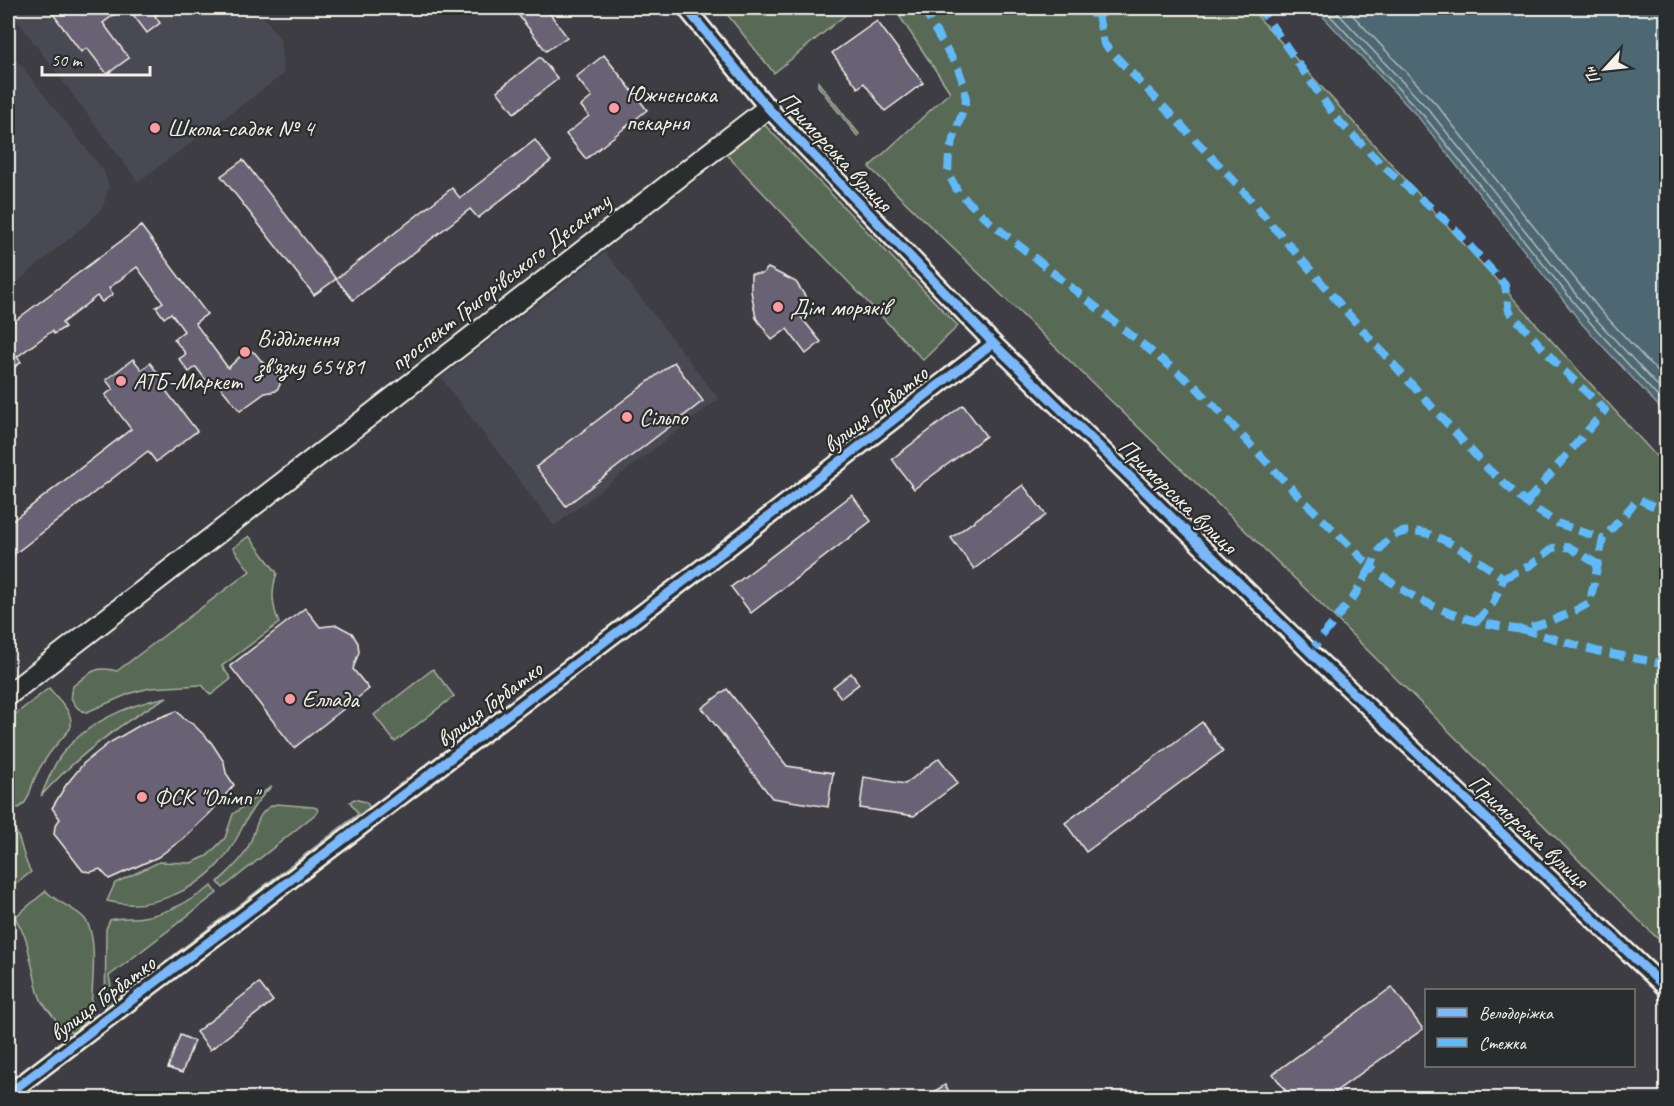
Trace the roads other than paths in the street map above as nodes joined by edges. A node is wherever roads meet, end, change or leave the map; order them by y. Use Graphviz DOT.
graph roads {
  1 [pos="686,8"];
  2 [pos="768,108"];
  3 [pos="993,343"];
  4 [pos="8,695"];
  5 [pos="1666,988"];
  6 [pos="8,1094"];
  1 -- 2 [label="street, Приморська вулиця"];
  2 -- 3 [label="street, Приморська вулиця"];
  2 -- 4 [label="street, проспект Григорівського Десанту"];
  3 -- 5 [label="street, Приморська вулиця"];
  3 -- 6 [label="street, вулиця Горбатко"];
}
